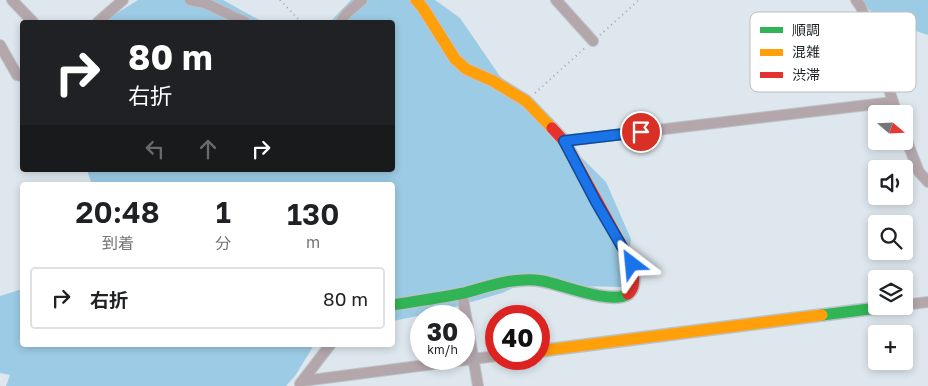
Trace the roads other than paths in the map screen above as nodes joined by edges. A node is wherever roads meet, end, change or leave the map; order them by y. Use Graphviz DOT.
graph roads {
  1 [pos="12,0"];
  2 [pos="123,0"];
  3 [pos="190,0"];
  4 [pos="362,0"];
  5 [pos="416,0"];
  6 [pos="556,0"];
  7 [pos="856,0"];
  8 [pos="863,12"];
  9 [pos="31,20"];
  10 [pos="100,20"];
  11 [pos="240,20"];
  12 [pos="342,20"];
  13 [pos="593,41"];
  14 [pos="0,45"];
  15 [pos="20,75"];
  16 [pos="890,92"];
  17 [pos="893,102"];
  18 [pos="894,105"];
  19 [pos="564,141"];
  20 [pos="910,150"];
  21 [pos="928,182"];
  22 [pos="462,293"];
  23 [pos="928,302"];
  24 [pos="395,304"];
  25 [pos="913,304"];
  26 [pos="464,305"];
  27 [pos="868,309"];
  28 [pos="328,347"];
  29 [pos="550,350"];
  30 [pos="410,368"];
  31 [pos="475,370"];
  32 [pos="301,383"];
  33 [pos="478,386"];
  1 -- 9 [label="street"];
  2 -- 10 [label="street"];
  3 -- 11 [label="street"];
  4 -- 12 [label="street"];
  5 -- 19 [label="street"];
  6 -- 13 [label="street"];
  7 -- 8 [label="street"];
  14 -- 15 [label="street"];
  16 -- 17 [label="street"];
  17 -- 18 [label="street"];
  17 -- 19 [label="street"];
  19 -- 22 [label="street"];
  20 -- 21 [label="street"];
  22 -- 24 [label="street"];
  22 -- 26 [label="street"];
  23 -- 25 [label="street"];
  27 -- 29 [label="street"];
  28 -- 32 [label="street"];
  30 -- 32 [label="street"];
  31 -- 33 [label="street"];
}
